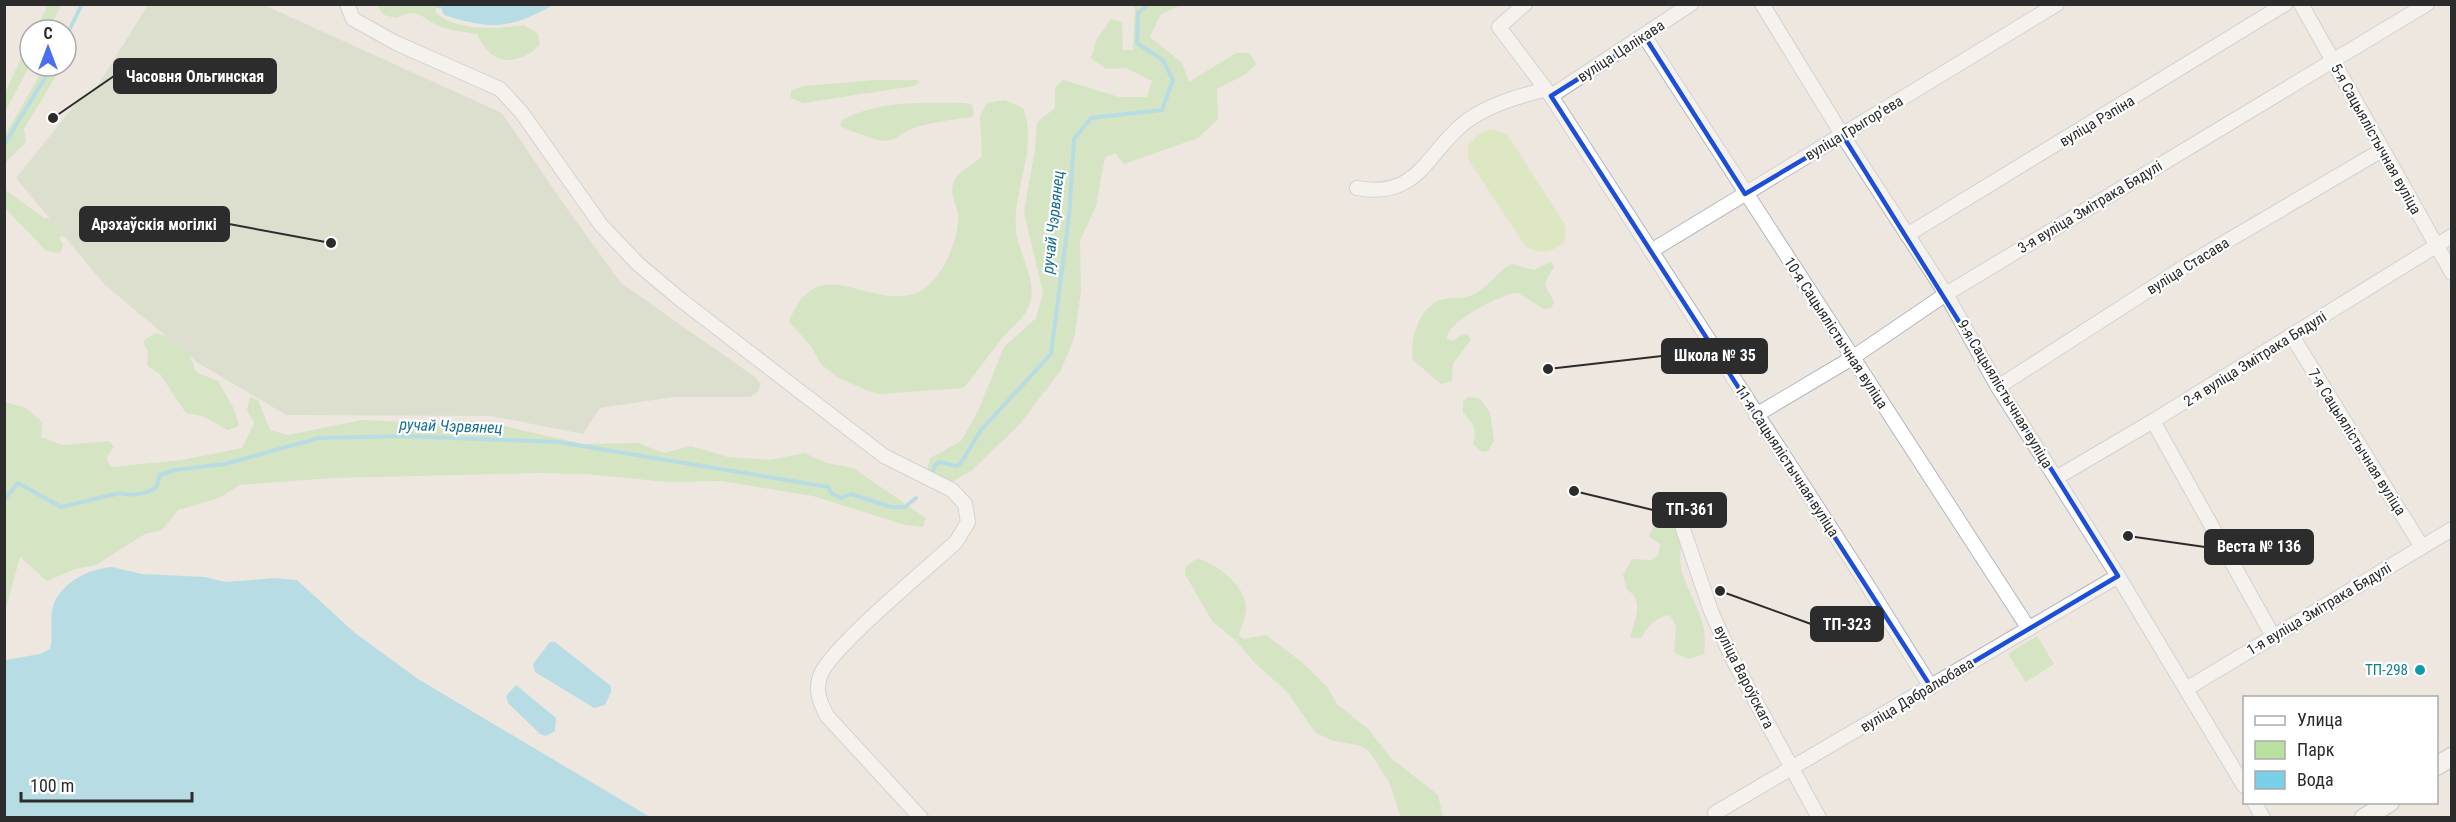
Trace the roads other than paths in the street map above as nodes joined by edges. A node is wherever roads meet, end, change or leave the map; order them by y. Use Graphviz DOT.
graph roads {
  1 [pos="347,4"];
  2 [pos="1525,4"];
  3 [pos="1691,4"];
  4 [pos="1762,4"];
  5 [pos="2057,4"];
  6 [pos="2285,4"];
  7 [pos="2301,4"];
  8 [pos="2427,4"];
  9 [pos="1644,37"];
  10 [pos="2332,61"];
  11 [pos="1548,93"];
  12 [pos="1843,136"];
  13 [pos="2382,150"];
  14 [pos="1358,188"];
  15 [pos="1745,194"];
  16 [pos="1907,235"];
  17 [pos="2451,236"];
  18 [pos="2436,246"];
  19 [pos="1651,251"];
  20 [pos="2451,273"];
  21 [pos="1946,294"];
  22 [pos="2292,336"];
  23 [pos="1852,358"];
  24 [pos="1998,387"];
  25 [pos="1756,414"];
  26 [pos="2153,421"];
  27 [pos="2056,478"];
  28 [pos="1683,529"];
  29 [pos="2451,529"];
  30 [pos="2422,547"];
  31 [pos="2118,576"];
  32 [pos="2029,629"];
  33 [pos="2273,636"];
  34 [pos="1931,687"];
  35 [pos="2186,689"];
  36 [pos="2451,757"];
  37 [pos="2438,765"];
  38 [pos="2451,765"];
  39 [pos="1792,770"];
  40 [pos="2438,773"];
  41 [pos="2243,784"];
  42 [pos="2255,804"];
  43 [pos="2375,804"];
  44 [pos="2387,804"];
  45 [pos="1715,813"];
  46 [pos="921,818"];
  47 [pos="1819,818"];
  48 [pos="2263,818"];
  49 [pos="2353,818"];
  50 [pos="2364,818"];
  1 -- 46 [label="street"];
  2 -- 11 [label="street, 11-я Сацыялістычная вуліца"];
  3 -- 9 [label="street, вуліца Цалікава"];
  4 -- 12 [label="street, 9-я Сацыялістычная вуліца"];
  5 -- 12 [label="street, вуліца Грыгорʼева"];
  6 -- 16 [label="street, вуліца Рэпіна"];
  7 -- 10 [label="street, 5-я Сацыялістычная вуліца"];
  8 -- 10 [label="street, 3-я вуліца Змітрака Бядулі"];
  9 -- 11 [label="street, вуліца Цалікава"];
  9 -- 15 [label="street, 10-я Сацыялістычная вуліца"];
  10 -- 13 [label="street, 5-я Сацыялістычная вуліца"];
  10 -- 21 [label="street, 3-я вуліца Змітрака Бядулі"];
  11 -- 14 [label="street, вуліца Цалікава"];
  11 -- 19 [label="street, 11-я Сацыялістычная вуліца"];
  12 -- 15 [label="street, вуліца Грыгорʼева"];
  12 -- 16 [label="street, 9-я Сацыялістычная вуліца"];
  13 -- 18 [label="street, 5-я Сацыялістычная вуліца"];
  13 -- 24 [label="street, вуліца Стасава"];
  15 -- 19 [label="street, вуліца Грыгорʼева"];
  15 -- 23 [label="street, 10-я Сацыялістычная вуліца"];
  16 -- 21 [label="street, 9-я Сацыялістычная вуліца"];
  17 -- 18 [label="street, 2-я вуліца Змітрака Бядулі"];
  18 -- 20 [label="street, 5-я Сацыялістычная вуліца"];
  18 -- 22 [label="street, 2-я вуліца Змітрака Бядулі"];
  19 -- 25 [label="street, 11-я Сацыялістычная вуліца"];
  21 -- 23 [label="street, 3-я вуліца Змітрака Бядулі"];
  21 -- 24 [label="street, 9-я Сацыялістычная вуліца"];
  22 -- 26 [label="street, 2-я вуліца Змітрака Бядулі"];
  22 -- 30 [label="street, 7-я Сацыялістычная вуліца"];
  23 -- 25 [label="street, 3-я вуліца Змітрака Бядулі"];
  23 -- 32 [label="street, 10-я Сацыялістычная вуліца"];
  24 -- 27 [label="street, 9-я Сацыялістычная вуліца"];
  25 -- 34 [label="street, 11-я Сацыялістычная вуліца"];
  26 -- 27 [label="street, 2-я вуліца Змітрака Бядулі"];
  26 -- 33 [label="street"];
  27 -- 31 [label="street, 9-я Сацыялістычная вуліца"];
  28 -- 39 [label="street, вуліца Вароўскага"];
  29 -- 30 [label="street, 1-я вуліца Змітрака Бядулі"];
  30 -- 33 [label="street, 1-я вуліца Змітрака Бядулі"];
  31 -- 32 [label="street, вуліца Дабралюбава"];
  31 -- 35 [label="street, 9-я Сацыялістычная вуліца"];
  32 -- 34 [label="street, вуліца Дабралюбава"];
  33 -- 35 [label="street, 1-я вуліца Змітрака Бядулі"];
  34 -- 39 [label="street, вуліца Дабралюбава"];
  35 -- 41 [label="street, 9-я Сацыялістычная вуліца"];
  36 -- 37 [label="main road"];
  38 -- 40 [label="main road"];
  39 -- 45 [label="street, вуліца Дабралюбава"];
  39 -- 47 [label="street, вуліца Вароўскага"];
  42 -- 48 [label="street"];
  43 -- 49 [label="main road"];
  44 -- 50 [label="main road"];
}
